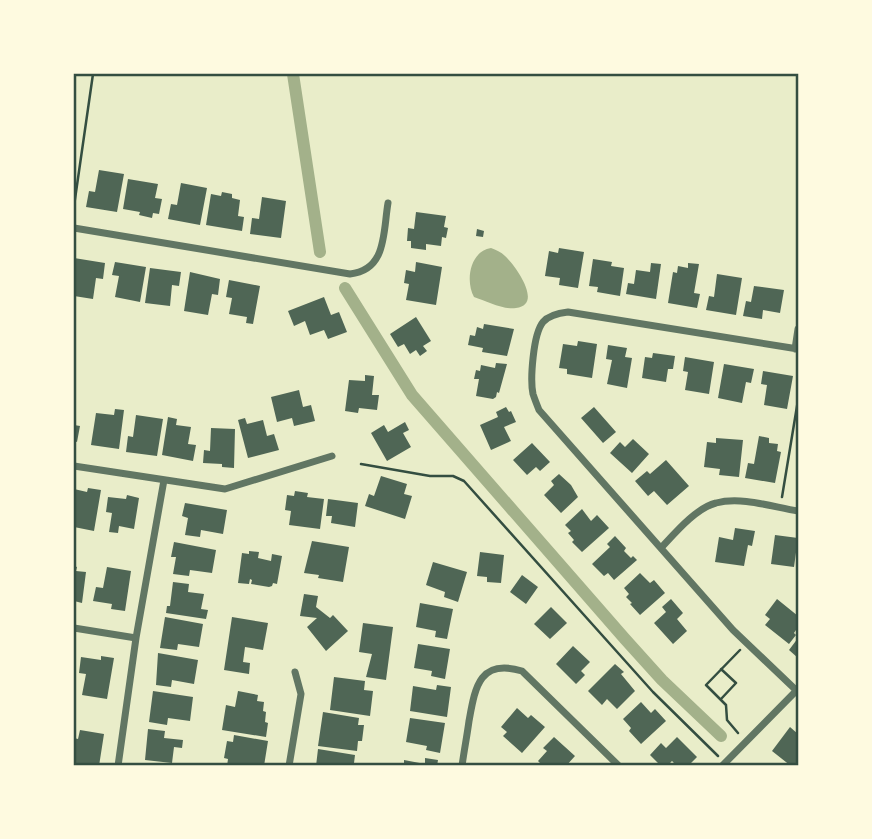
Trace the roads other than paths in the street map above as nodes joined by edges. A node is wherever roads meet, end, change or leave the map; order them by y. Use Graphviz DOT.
graph roads {
  1 [pos="388,202"];
  2 [pos="74,228"];
  3 [pos="799,329"];
  4 [pos="797,349"];
  5 [pos="332,456"];
  6 [pos="74,466"];
  7 [pos="164,480"];
  8 [pos="799,511"];
  9 [pos="662,548"];
  10 [pos="74,628"];
  11 [pos="136,638"];
  12 [pos="295,671"];
  13 [pos="798,691"];
  14 [pos="724,764"];
  15 [pos="118,765"];
  16 [pos="289,765"];
  17 [pos="462,765"];
  18 [pos="619,765"];
  1 -- 2 [label="street"];
  3 -- 4 [label="street"];
  4 -- 9 [label="street"];
  5 -- 7 [label="street"];
  6 -- 7 [label="street"];
  7 -- 11 [label="street"];
  8 -- 9 [label="street"];
  9 -- 13 [label="street"];
  10 -- 11 [label="street"];
  11 -- 15 [label="street"];
  12 -- 16 [label="street"];
  13 -- 14 [label="street"];
  17 -- 18 [label="street"];
}
